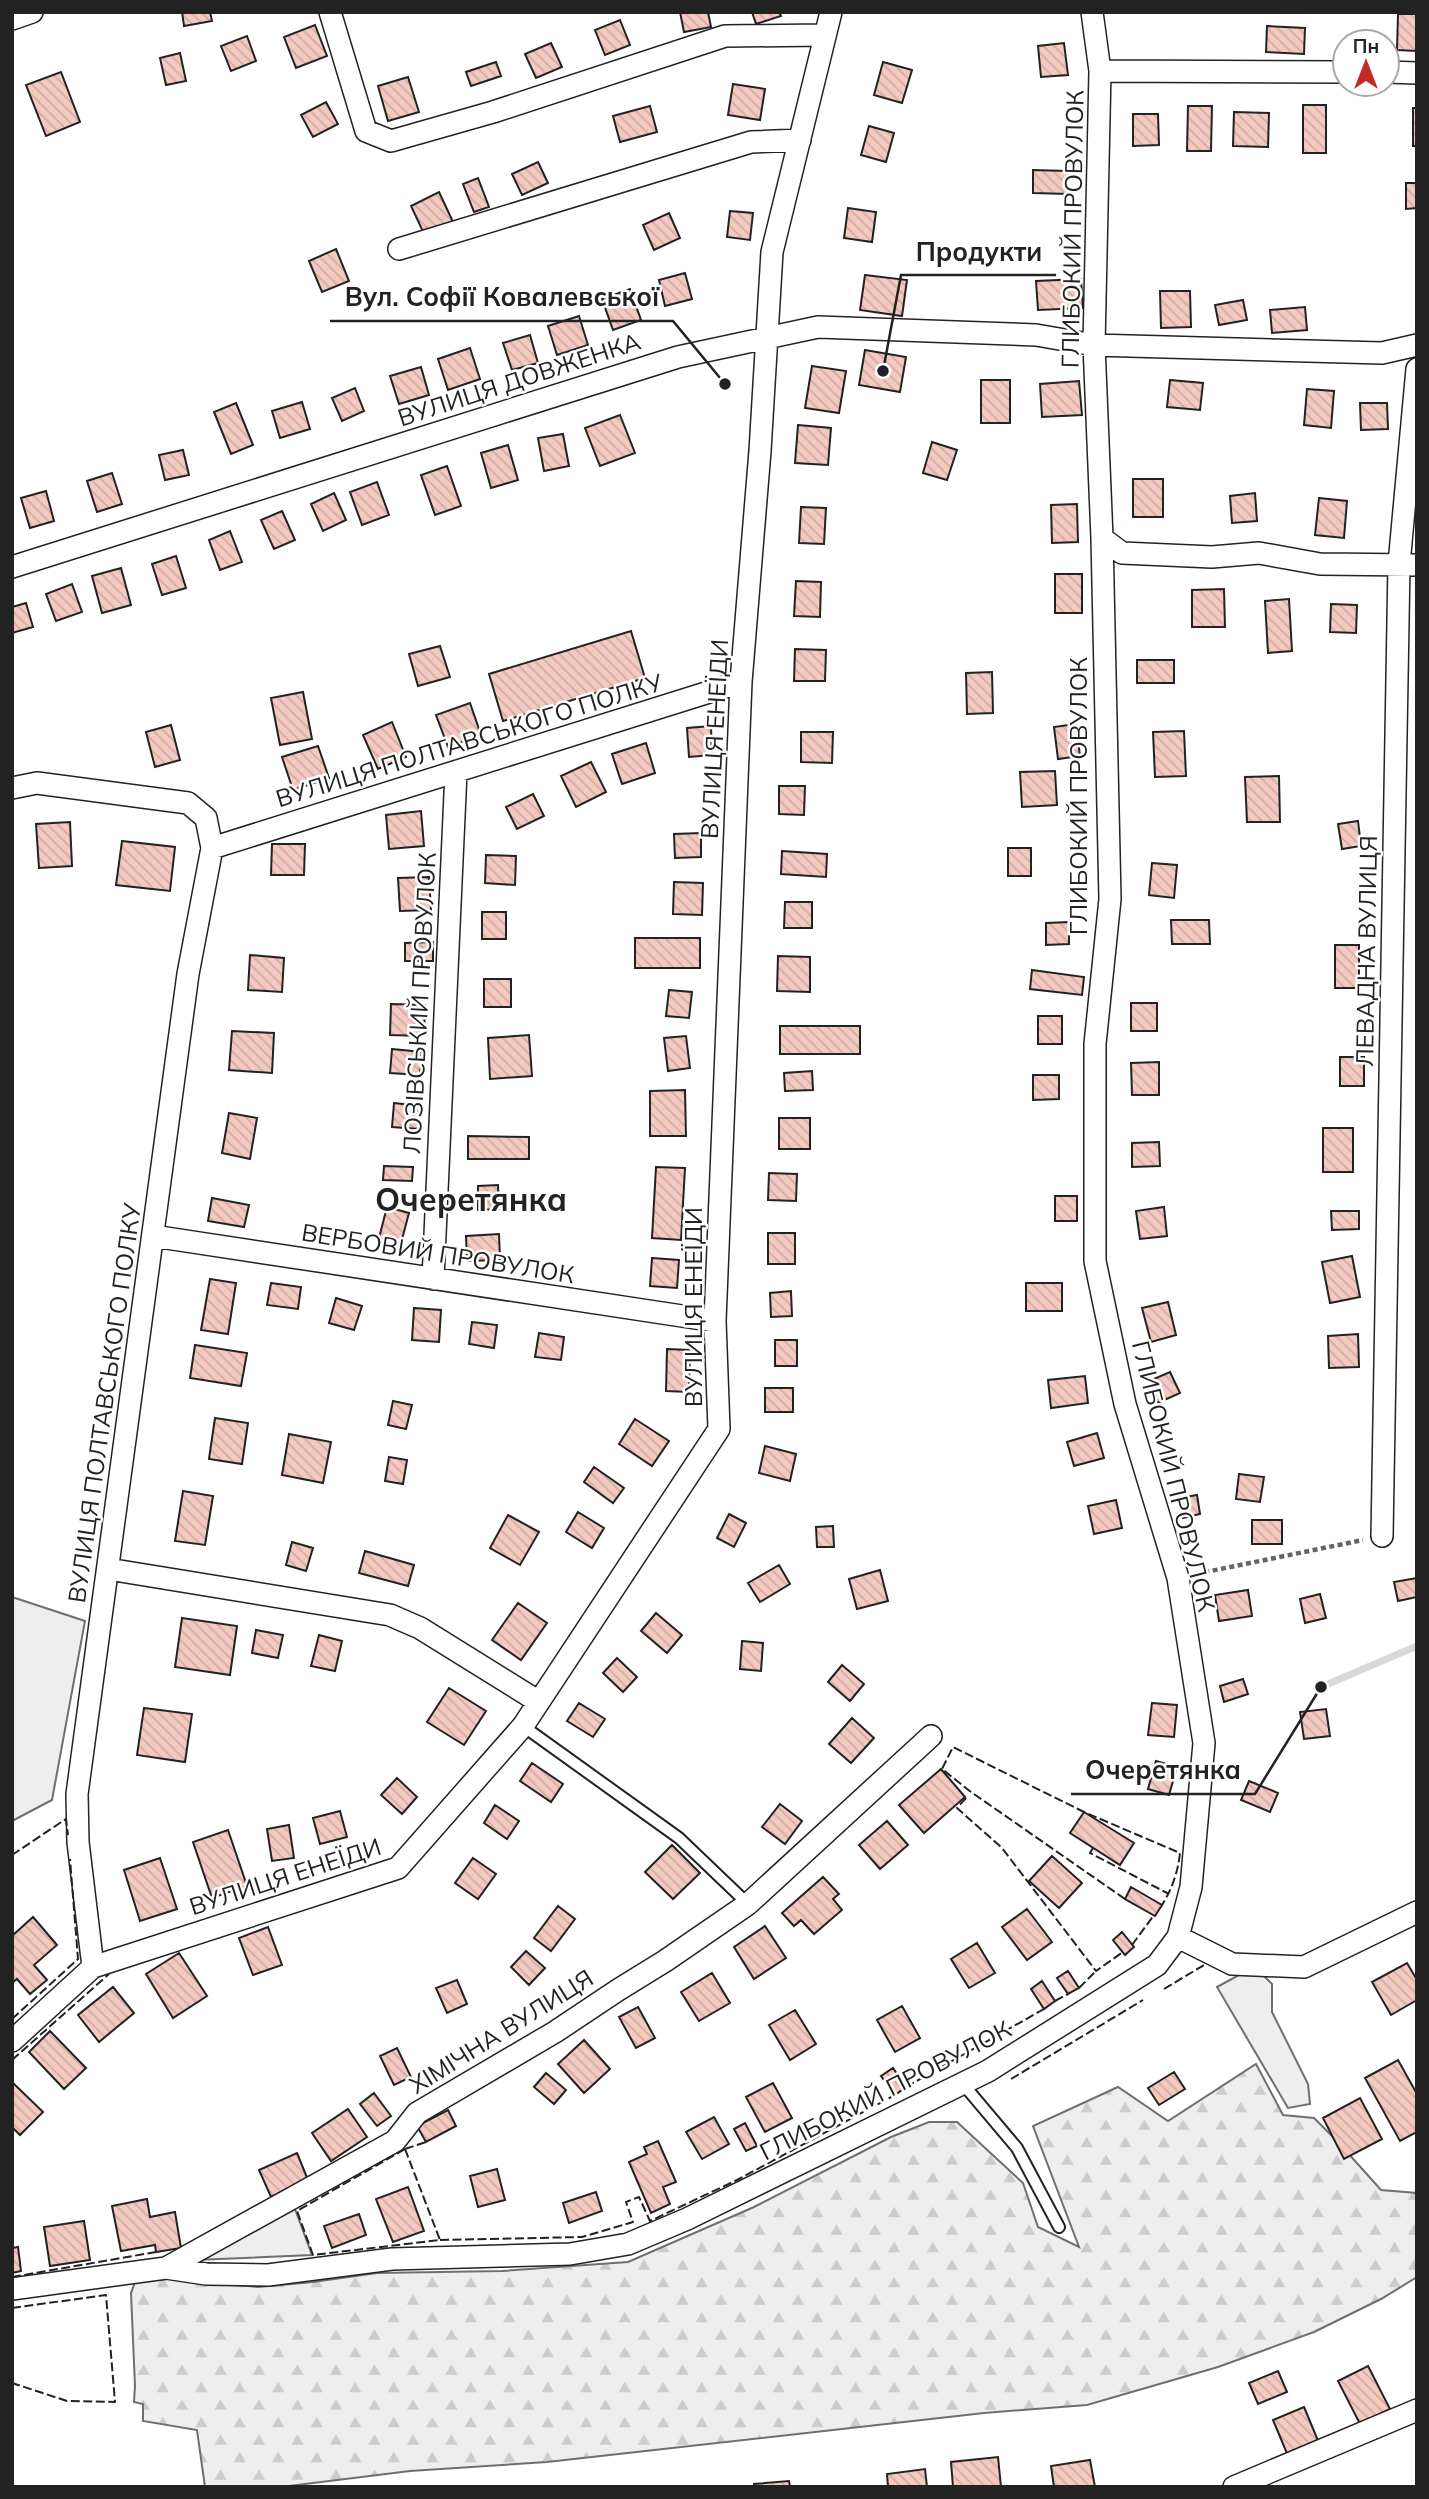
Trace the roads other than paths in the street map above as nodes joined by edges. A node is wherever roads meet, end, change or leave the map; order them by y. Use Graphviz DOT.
graph roads {
  1 [pos="32,12"];
  2 [pos="330,12"];
  3 [pos="831,12"];
  4 [pos="1092,12"];
  5 [pos="12,19"];
  6 [pos="825,35"];
  7 [pos="1101,71"];
  8 [pos="1331,72"];
  9 [pos="800,140"];
  10 [pos="399,249"];
  11 [pos="767,338"];
  12 [pos="1094,345"];
  13 [pos="1417,345"];
  14 [pos="1417,369"];
  15 [pos="1102,538"];
  16 [pos="1408,564"];
  17 [pos="12,567"];
  18 [pos="741,682"];
  19 [pos="456,772"];
  20 [pos="12,788"];
  21 [pos="212,848"];
  22 [pos="153,1236"];
  23 [pos="433,1279"];
  24 [pos="715,1321"];
  25 [pos="1382,1536"];
  26 [pos="108,1569"];
  27 [pos="539,1702"];
  28 [pos="523,1726"];
  29 [pos="931,1736"];
  30 [pos="748,1903"];
  31 [pos="1417,1912"];
  32 [pos="1178,1937"];
  33 [pos="93,1967"];
  34 [pos="12,2041"];
  35 [pos="963,2084"];
  36 [pos="1059,2227"];
  37 [pos="166,2268"];
  38 [pos="12,2289"];
  39 [pos="1417,2410"];
  40 [pos="1234,2487"];
  1 -- 5 [label="street"];
  2 -- 6 [label="street"];
  3 -- 6 [label="street"];
  4 -- 7 [label="street, ГЛИБОКИЙ ПРОВУЛОК"];
  6 -- 9 [label="street"];
  7 -- 8 [label="street"];
  7 -- 12 [label="street, ГЛИБОКИЙ ПРОВУЛОК"];
  9 -- 10 [label="street"];
  9 -- 11 [label="street"];
  11 -- 12 [label="street, ВУЛИЦЯ ДОВЖЕНКА"];
  11 -- 17 [label="street, ВУЛИЦЯ ДОВЖЕНКА"];
  11 -- 18 [label="street, ВУЛИЦЯ ЕНЕЇДИ"];
  12 -- 13 [label="street, ВУЛИЦЯ ДОВЖЕНКА"];
  12 -- 15 [label="street, ГЛИБОКИЙ ПРОВУЛОК"];
  14 -- 16 [label="street, ЛЕВАДНА ВУЛИЦЯ"];
  15 -- 16 [label="street"];
  15 -- 32 [label="street, ГЛИБОКИЙ ПРОВУЛОК"];
  16 -- 25 [label="street, ЛЕВАДНА ВУЛИЦЯ"];
  18 -- 19 [label="street, ВУЛИЦЯ ПОЛТАВСЬКОГО ПОЛКУ"];
  18 -- 24 [label="street, ВУЛИЦЯ ЕНЕЇДИ"];
  19 -- 21 [label="street, ВУЛИЦЯ ПОЛТАВСЬКОГО ПОЛКУ"];
  19 -- 23 [label="street, ЛОЗІВСЬКИЙ ПРОВУЛОК"];
  20 -- 21 [label="street, ВУЛИЦЯ ПОЛТАВСЬКОГО ПОЛКУ"];
  21 -- 22 [label="street, ВУЛИЦЯ ПОЛТАВСЬКОГО ПОЛКУ"];
  22 -- 23 [label="street, ВЕРБОВИЙ ПРОВУЛОК"];
  22 -- 26 [label="street, ВУЛИЦЯ ПОЛТАВСЬКОГО ПОЛКУ"];
  23 -- 24 [label="street, ВЕРБОВИЙ ПРОВУЛОК"];
  24 -- 27 [label="street, ВУЛИЦЯ ЕНЕЇДИ"];
  26 -- 27 [label="street"];
  26 -- 33 [label="street, ВУЛИЦЯ ПОЛТАВСЬКОГО ПОЛКУ"];
  27 -- 28 [label="street, ВУЛИЦЯ ЕНЕЇДИ"];
  28 -- 30 [label="lane"];
  28 -- 33 [label="street, ВУЛИЦЯ ЕНЕЇДИ"];
  29 -- 30 [label="street, ХІМІЧНА ВУЛИЦЯ"];
  30 -- 37 [label="street, ХІМІЧНА ВУЛИЦЯ"];
  31 -- 32 [label="street"];
  32 -- 35 [label="street, ГЛИБОКИЙ ПРОВУЛОК"];
  33 -- 34 [label="street, ВУЛИЦЯ ЕНЕЇДИ"];
  35 -- 36 [label="lane"];
  35 -- 37 [label="street, ГЛИБОКИЙ ПРОВУЛОК"];
  37 -- 38 [label="street, ХІМІЧНА ВУЛИЦЯ"];
  39 -- 40 [label="street"];
}
